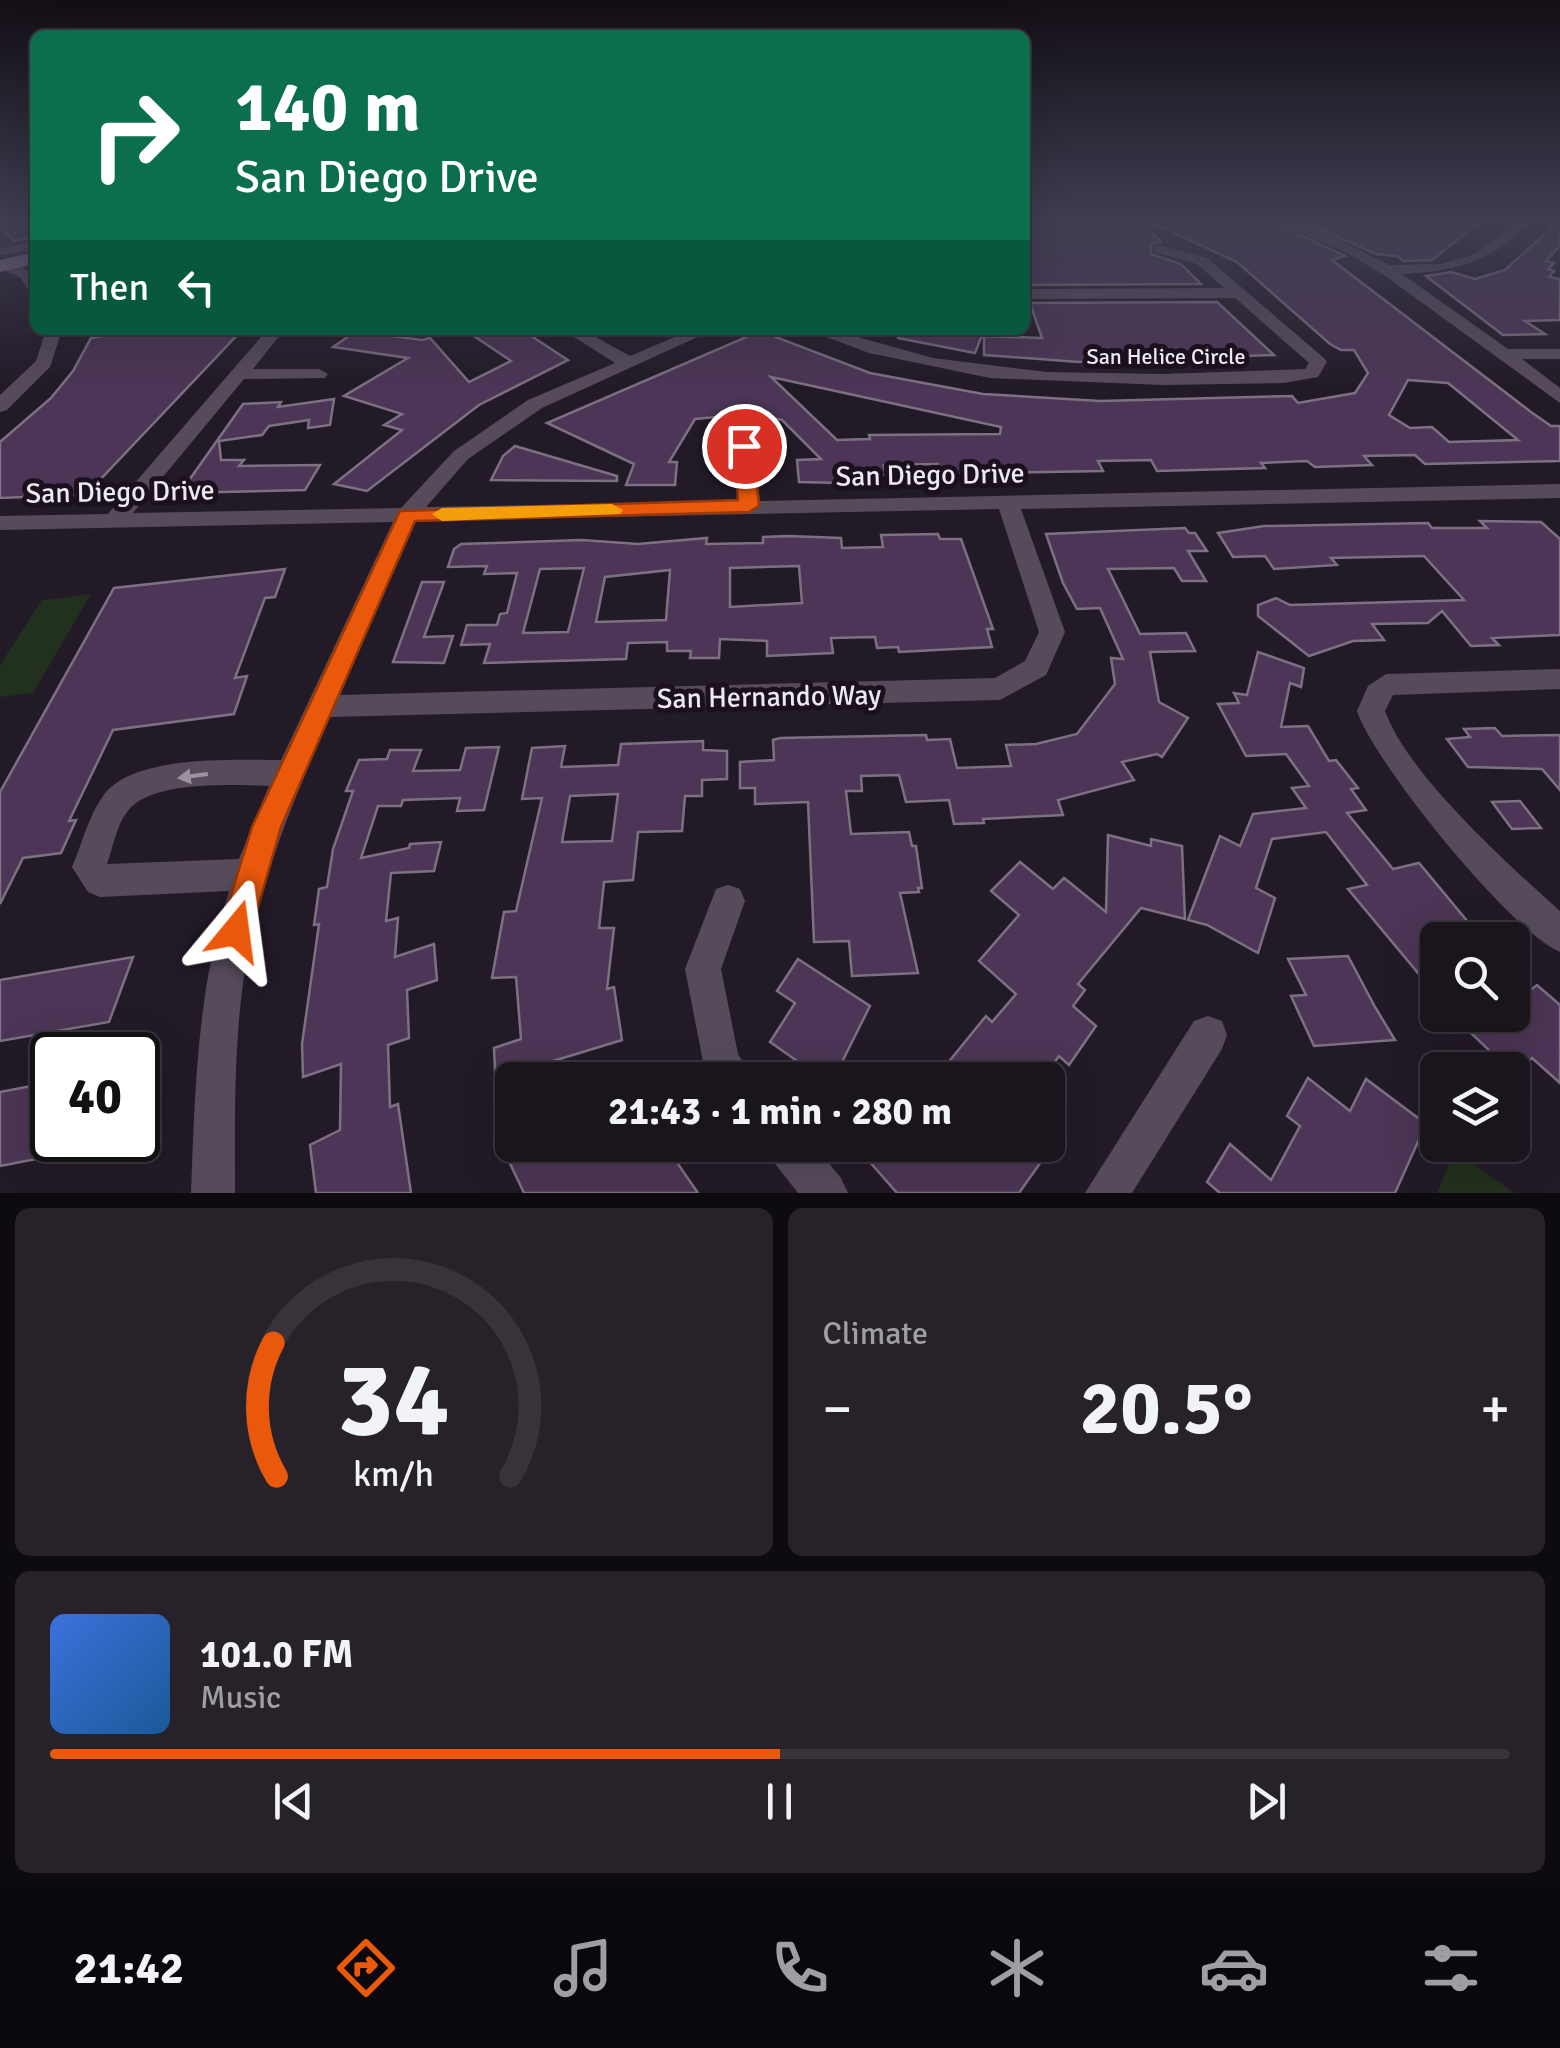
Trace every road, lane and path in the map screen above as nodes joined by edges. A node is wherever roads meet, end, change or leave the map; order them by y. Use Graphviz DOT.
graph roads {
  1 [pos="1220,276"];
  2 [pos="1392,276"];
  3 [pos="1241,293"];
  4 [pos="1030,294"];
  5 [pos="52,335"];
  6 [pos="272,335"];
  7 [pos="580,335"];
  8 [pos="694,335"];
  9 [pos="830,335"];
  10 [pos="1502,354"];
  11 [pos="1560,354"];
  12 [pos="626,362"];
  13 [pos="242,374"];
  14 [pos="319,374"];
  15 [pos="1560,397"];
  16 [pos="4,400"];
  17 [pos="744,446"];
  18 [pos="1560,491"];
  19 [pos="1008,503"];
  20 [pos="749,506"];
  21 [pos="407,515"];
  22 [pos="114,521"];
  23 [pos="0,523"];
  24 [pos="1560,680"];
  25 [pos="321,706"];
  26 [pos="291,773"];
  27 [pos="252,874"];
  28 [pos="728,901"];
  29 [pos="1560,934"];
  30 [pos="1208,1034"];
  31 [pos="720,1062"];
  32 [pos="801,1162"];
  33 [pos="213,1193"];
  34 [pos="826,1193"];
  35 [pos="1107,1193"];
  1 -- 3 [label="street, San Helice Circle"];
  2 -- 10 [label="street"];
  3 -- 4 [label="street"];
  3 -- 9 [label="street, San Helice Circle"];
  5 -- 16 [label="street"];
  6 -- 13 [label="street"];
  7 -- 12 [label="street"];
  8 -- 12 [label="street"];
  10 -- 11 [label="street"];
  10 -- 15 [label="street"];
  12 -- 21 [label="street"];
  13 -- 14 [label="street"];
  13 -- 22 [label="street"];
  17 -- 20 [label="street"];
  18 -- 19 [label="street, San Diego Drive"];
  19 -- 20 [label="street, San Diego Drive"];
  19 -- 25 [label="street, San Hernando Way"];
  20 -- 21 [label="street, San Diego Drive"];
  21 -- 22 [label="street, San Diego Drive"];
  21 -- 25 [label="street"];
  22 -- 23 [label="street, San Diego Drive"];
  24 -- 29 [label="street"];
  25 -- 26 [label="street"];
  26 -- 27 [label="street"];
  26 -- 27 [label="street, one-way"];
  27 -- 33 [label="street"];
  28 -- 31 [label="street"];
  30 -- 35 [label="street"];
  32 -- 34 [label="street"];
}
